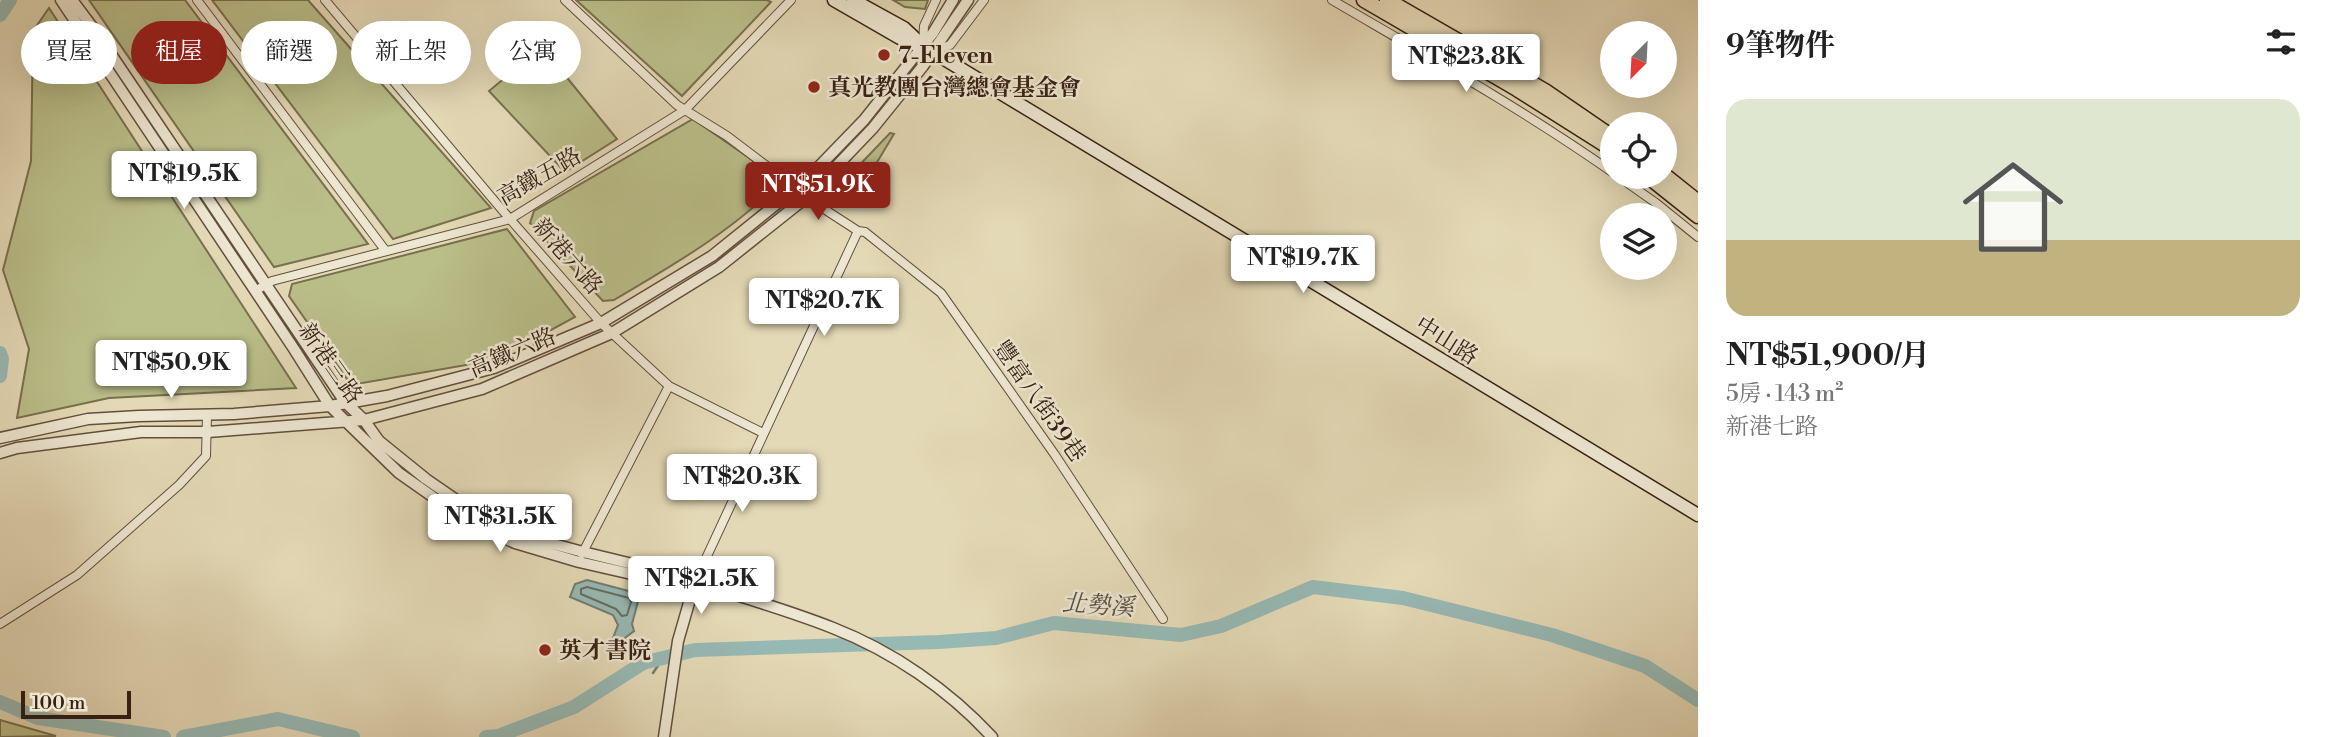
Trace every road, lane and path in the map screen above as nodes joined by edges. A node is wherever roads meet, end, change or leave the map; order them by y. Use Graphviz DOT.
graph roads {
  1 [pos="61,0"];
  2 [pos="72,0"];
  3 [pos="198,0"];
  4 [pos="325,0"];
  5 [pos="565,0"];
  6 [pos="791,0"];
  7 [pos="834,0"];
  8 [pos="853,0"];
  9 [pos="936,0"];
  10 [pos="953,0"];
  11 [pos="968,0"];
  12 [pos="984,0"];
  13 [pos="1332,0"];
  14 [pos="1364,0"];
  15 [pos="1387,0"];
  16 [pos="928,50"];
  17 [pos="685,110"];
  18 [pos="1600,128"];
  19 [pos="1600,141"];
  20 [pos="1600,164"];
  21 [pos="1677,185"];
  22 [pos="795,188"];
  23 [pos="1636,189"];
  24 [pos="1664,189"];
  25 [pos="807,197"];
  26 [pos="1698,202"];
  27 [pos="1698,216"];
  28 [pos="510,219"];
  29 [pos="858,231"];
  30 [pos="1698,237"];
  31 [pos="385,250"];
  32 [pos="266,284"];
  33 [pos="255,291"];
  34 [pos="601,323"];
  35 [pos="612,332"];
  36 [pos="669,386"];
  37 [pos="345,402"];
  38 [pos="330,406"];
  39 [pos="207,415"];
  40 [pos="364,419"];
  41 [pos="346,421"];
  42 [pos="208,432"];
  43 [pos="763,433"];
  44 [pos="0,438"];
  45 [pos="0,453"];
  46 [pos="1698,515"];
  47 [pos="581,557"];
  48 [pos="695,582"];
  49 [pos="1163,619"];
  50 [pos="0,624"];
  51 [pos="664,737"];
  52 [pos="992,737"];
  1 -- 33 [label="street, 新港三路"];
  2 -- 32 [label="street, 新港三路"];
  3 -- 31 [label="street"];
  4 -- 28 [label="street, 新港六路"];
  5 -- 17 [label="street, 豐富八街39巷"];
  6 -- 17 [label="street, 高鐵五路"];
  7 -- 16 [label="main road"];
  8 -- 16 [label="main road"];
  9 -- 16 [label="street"];
  10 -- 16 [label="street"];
  11 -- 16 [label="street"];
  12 -- 16 [label="street"];
  13 -- 20 [label="street"];
  14 -- 19 [label="highway"];
  15 -- 18 [label="highway"];
  16 -- 22 [label="street, 高鐵六路"];
  16 -- 25 [label="street, 高鐵六路"];
  16 -- 46 [label="main road, 中山路"];
  17 -- 22 [label="street, 豐富八街39巷"];
  17 -- 28 [label="street, 高鐵五路"];
  21 -- 26 [label="highway"];
  22 -- 25 [label="street, 豐富八街39巷"];
  22 -- 34 [label="street, 高鐵六路"];
  23 -- 30 [label="street"];
  24 -- 27 [label="highway"];
  25 -- 29 [label="street, 豐富八街39巷"];
  25 -- 35 [label="street, 高鐵六路"];
  28 -- 31 [label="street, 高鐵五路"];
  28 -- 34 [label="street, 新港六路"];
  29 -- 43 [label="street"];
  29 -- 49 [label="street, 豐富八街39巷"];
  31 -- 32 [label="street, 高鐵五路"];
  32 -- 33 [label="street, 高鐵五路"];
  32 -- 37 [label="street, 新港三路"];
  33 -- 38 [label="street, 新港三路"];
  34 -- 35 [label="street, 新港六路"];
  34 -- 37 [label="street, 高鐵六路"];
  35 -- 36 [label="street, 新港六路"];
  35 -- 40 [label="street, 高鐵六路"];
  36 -- 43 [label="street, 新港六路"];
  36 -- 47 [label="street"];
  37 -- 38 [label="street, 高鐵六路"];
  37 -- 40 [label="street, 新港三路"];
  38 -- 39 [label="street, 高鐵六路"];
  38 -- 41 [label="street, 新港三路"];
  39 -- 42 [label="street"];
  39 -- 44 [label="street, 高鐵六路"];
  40 -- 41 [label="street, 高鐵六路"];
  40 -- 47 [label="street, 新港三路"];
  41 -- 42 [label="street, 高鐵六路"];
  41 -- 47 [label="street, 新港三路"];
  42 -- 45 [label="street, 高鐵六路"];
  42 -- 50 [label="street"];
  43 -- 48 [label="street"];
  47 -- 48 [label="street, 新港三路"];
  48 -- 51 [label="street"];
  48 -- 52 [label="street, 新港三路"];
}
